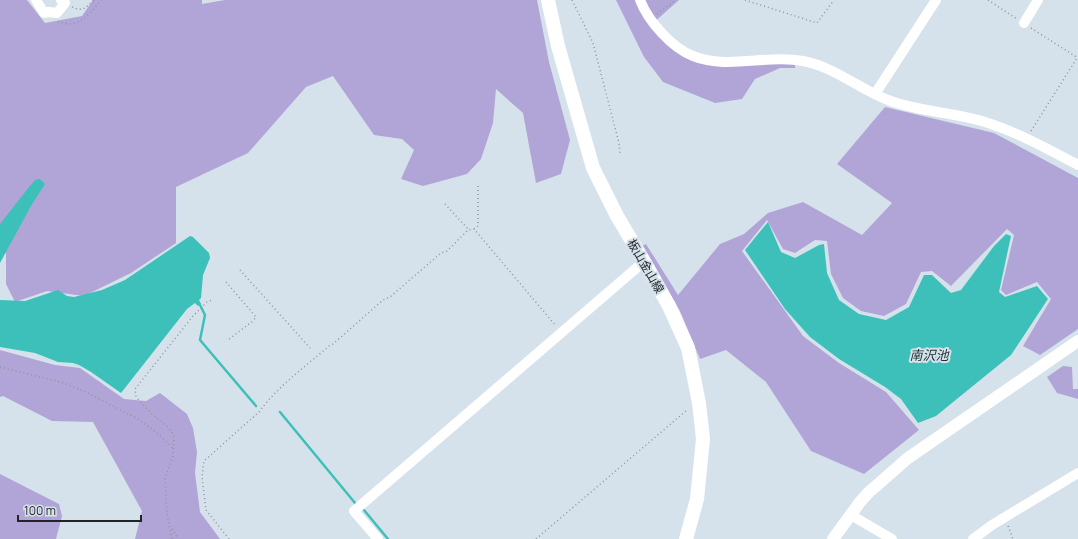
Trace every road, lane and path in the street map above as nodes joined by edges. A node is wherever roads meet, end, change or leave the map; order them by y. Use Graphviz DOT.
graph roads {
  1 [pos="36,0"];
  2 [pos="94,0"];
  3 [pos="101,0"];
  4 [pos="548,0"];
  5 [pos="572,0"];
  6 [pos="640,0"];
  7 [pos="676,0"];
  8 [pos="745,0"];
  9 [pos="834,0"];
  10 [pos="936,0"];
  11 [pos="988,0"];
  12 [pos="1038,0"];
  13 [pos="63,2"];
  14 [pos="650,18"];
  15 [pos="58,22"];
  16 [pos="1024,23"];
  17 [pos="1078,58"];
  18 [pos="875,94"];
  19 [pos="1025,139"];
  20 [pos="620,154"];
  21 [pos="1078,165"];
  22 [pos="478,184"];
  23 [pos="445,204"];
  24 [pos="468,230"];
  25 [pos="474,230"];
  26 [pos="646,263"];
  27 [pos="240,270"];
  28 [pos="226,282"];
  29 [pos="212,300"];
  30 [pos="562,332"];
  31 [pos="228,340"];
  32 [pos="1078,340"];
  33 [pos="310,348"];
  34 [pos="0,368"];
  35 [pos="687,410"];
  36 [pos="174,449"];
  37 [pos="1078,473"];
  38 [pos="851,515"];
  39 [pos="1004,518"];
  40 [pos="170,527"];
  41 [pos="172,539"];
  42 [pos="179,539"];
  43 [pos="229,539"];
  44 [pos="378,539"];
  45 [pos="536,539"];
  46 [pos="686,539"];
  47 [pos="833,539"];
  48 [pos="892,539"];
  49 [pos="973,539"];
  50 [pos="1013,539"];
  1 -- 13 [label="street"];
  2 -- 13 [label="path"];
  3 -- 15 [label="path"];
  4 -- 26 [label="main road, 板山金山線"];
  5 -- 20 [label="path"];
  6 -- 14 [label="street"];
  7 -- 14 [label="path"];
  8 -- 9 [label="path"];
  10 -- 18 [label="street"];
  11 -- 16 [label="path"];
  12 -- 16 [label="street"];
  14 -- 18 [label="street"];
  16 -- 17 [label="path"];
  17 -- 19 [label="path"];
  18 -- 19 [label="street"];
  19 -- 21 [label="street"];
  22 -- 25 [label="path"];
  23 -- 24 [label="path"];
  24 -- 25 [label="path"];
  24 -- 43 [label="path"];
  25 -- 30 [label="path"];
  26 -- 30 [label="street"];
  26 -- 46 [label="main road, 板山金山線"];
  27 -- 33 [label="path"];
  28 -- 31 [label="path"];
  29 -- 36 [label="path"];
  30 -- 44 [label="street"];
  32 -- 38 [label="street"];
  34 -- 36 [label="path"];
  35 -- 45 [label="path"];
  36 -- 40 [label="path"];
  37 -- 39 [label="street"];
  38 -- 47 [label="street"];
  38 -- 48 [label="street"];
  39 -- 49 [label="street"];
  39 -- 50 [label="path"];
  40 -- 41 [label="path"];
  40 -- 42 [label="path"];
}
